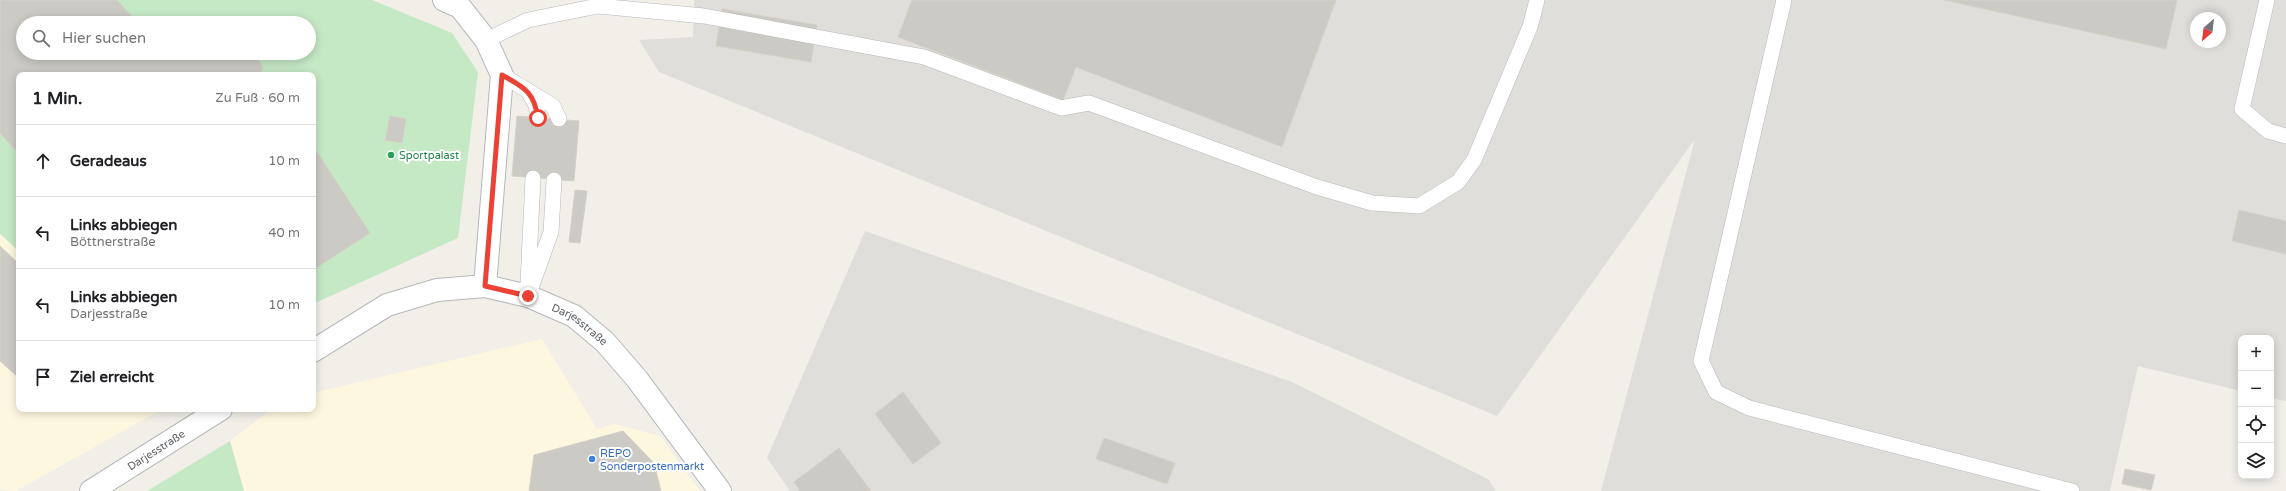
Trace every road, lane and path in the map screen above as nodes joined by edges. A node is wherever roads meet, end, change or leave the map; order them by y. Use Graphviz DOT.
graph roads {
  1 [pos="444,0"];
  2 [pos="1537,0"];
  3 [pos="1784,0"];
  4 [pos="2267,0"];
  5 [pos="486,40"];
  6 [pos="502,75"];
  7 [pos="528,91"];
  8 [pos="538,118"];
  9 [pos="559,119"];
  10 [pos="2286,136"];
  11 [pos="533,178"];
  12 [pos="554,180"];
  13 [pos="485,286"];
  14 [pos="528,296"];
  15 [pos="316,349"];
  16 [pos="216,412"];
  17 [pos="91,491"];
  18 [pos="720,491"];
  19 [pos="2072,491"];
  1 -- 5 [label="street"];
  2 -- 5 [label="lane"];
  3 -- 19 [label="lane"];
  4 -- 10 [label="lane"];
  5 -- 6 [label="street"];
  6 -- 7 [label="lane"];
  6 -- 13 [label="street"];
  7 -- 8 [label="lane"];
  7 -- 9 [label="lane"];
  11 -- 14 [label="lane"];
  12 -- 14 [label="lane"];
  13 -- 14 [label="street, Darjesstraße"];
  13 -- 15 [label="street, Darjesstraße"];
  14 -- 18 [label="street, Darjesstraße"];
  16 -- 17 [label="street, Darjesstraße"];
}
